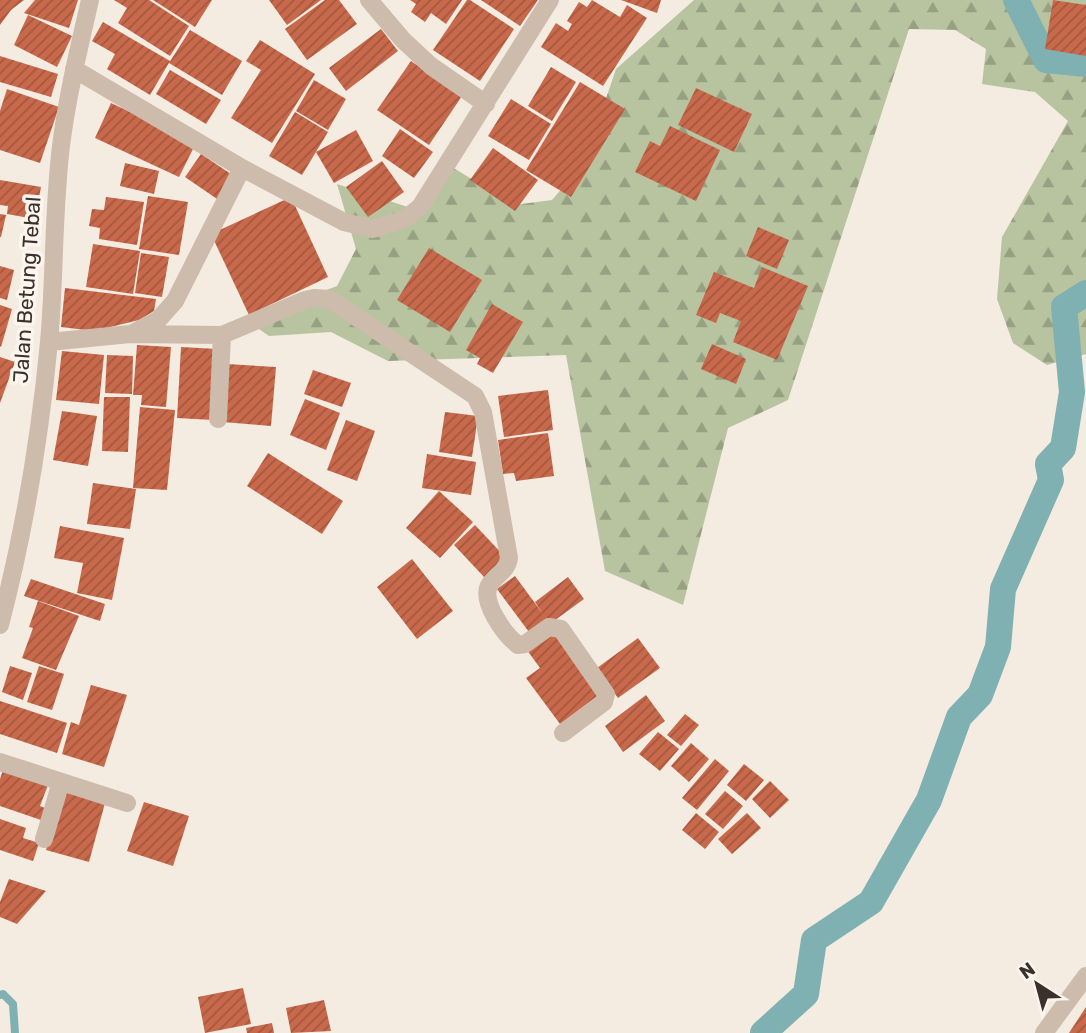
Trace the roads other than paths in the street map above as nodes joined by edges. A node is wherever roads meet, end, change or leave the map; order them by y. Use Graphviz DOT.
graph roads {
  1 [pos="90,0"];
  2 [pos="369,0"];
  3 [pos="550,0"];
  4 [pos="74,69"];
  5 [pos="486,104"];
  6 [pos="242,168"];
  7 [pos="130,334"];
  8 [pos="222,335"];
  9 [pos="49,342"];
  10 [pos="218,419"];
  11 [pos="0,625"];
  12 [pos="563,733"];
  13 [pos="0,762"];
  14 [pos="61,782"];
  15 [pos="127,803"];
  16 [pos="44,839"];
  17 [pos="1086,976"];
  18 [pos="1044,1033"];
  1 -- 4 [label="street, Jalan Betung Tebal"];
  2 -- 5 [label="street"];
  3 -- 5 [label="street"];
  4 -- 6 [label="street"];
  4 -- 9 [label="street, Jalan Betung Tebal"];
  5 -- 6 [label="street"];
  6 -- 7 [label="street"];
  7 -- 8 [label="street"];
  7 -- 9 [label="street"];
  8 -- 10 [label="street"];
  8 -- 12 [label="street"];
  9 -- 11 [label="street, Jalan Betung Tebal"];
  13 -- 14 [label="street"];
  14 -- 15 [label="street"];
  14 -- 16 [label="street"];
  17 -- 18 [label="street"];
}
